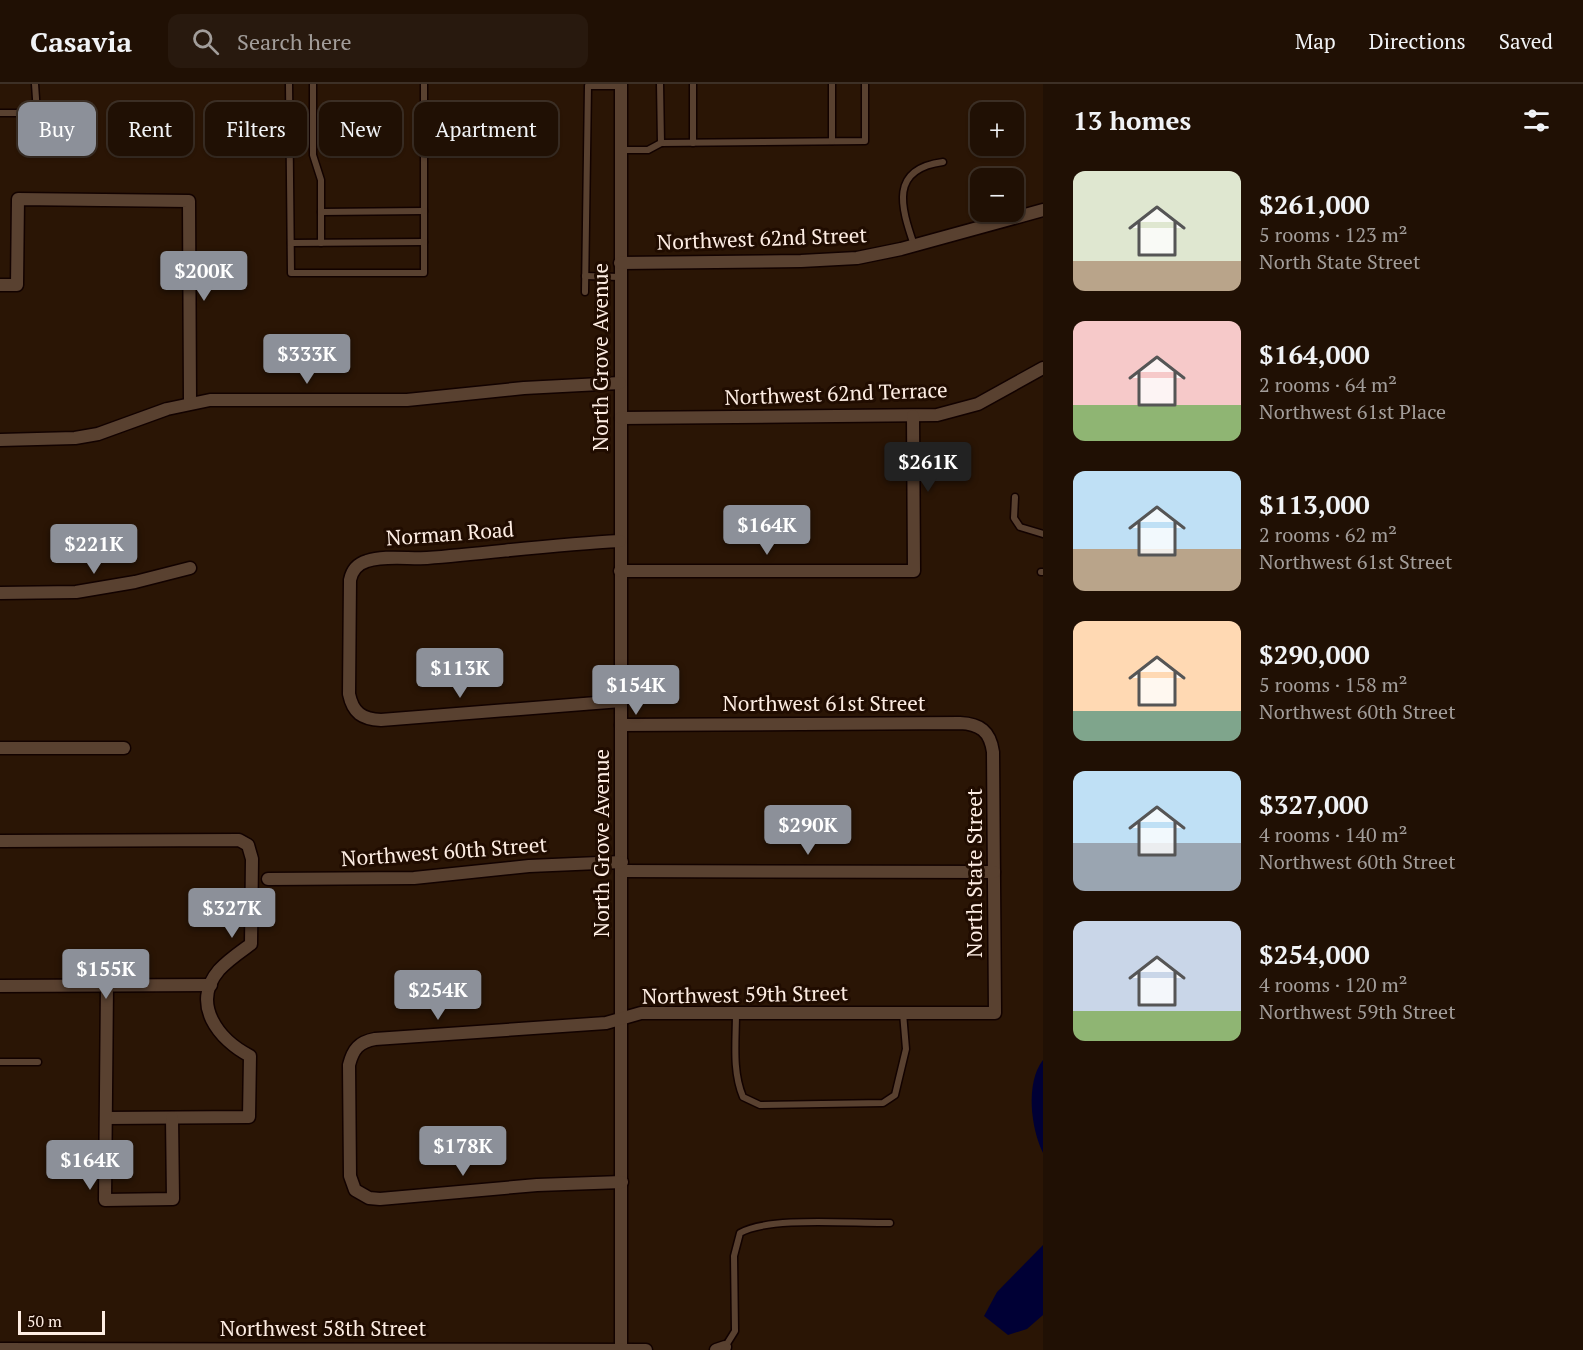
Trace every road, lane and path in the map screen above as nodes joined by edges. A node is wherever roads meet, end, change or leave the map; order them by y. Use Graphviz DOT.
graph roads {
  1 [pos="35,84"];
  2 [pos="289,84"];
  3 [pos="313,84"];
  4 [pos="424,84"];
  5 [pos="660,84"];
  6 [pos="693,84"];
  7 [pos="831,84"];
  8 [pos="865,84"];
  9 [pos="621,85"];
  10 [pos="0,113"];
  11 [pos="832,141"];
  12 [pos="661,143"];
  13 [pos="693,144"];
  14 [pos="621,150"];
  15 [pos="942,162"];
  16 [pos="1043,210"];
  17 [pos="424,211"];
  18 [pos="321,212"];
  19 [pos="424,242"];
  20 [pos="291,243"];
  21 [pos="321,243"];
  22 [pos="914,245"];
  23 [pos="620,263"];
  24 [pos="585,276"];
  25 [pos="620,277"];
  26 [pos="0,285"];
  27 [pos="585,292"];
  28 [pos="1043,368"];
  29 [pos="620,383"];
  30 [pos="190,402"];
  31 [pos="913,416"];
  32 [pos="621,418"];
  33 [pos="0,440"];
  34 [pos="1015,497"];
  35 [pos="1043,534"];
  36 [pos="620,541"];
  37 [pos="190,568"];
  38 [pos="620,572"];
  39 [pos="0,593"];
  40 [pos="621,700"];
  41 [pos="621,725"];
  42 [pos="988,734"];
  43 [pos="0,748"];
  44 [pos="124,748"];
  45 [pos="0,841"];
  46 [pos="622,867"];
  47 [pos="994,872"];
  48 [pos="268,879"];
  49 [pos="106,985"];
  50 [pos="211,985"];
  51 [pos="0,986"];
  52 [pos="736,1013"];
  53 [pos="903,1013"];
  54 [pos="995,1013"];
  55 [pos="621,1018"];
  56 [pos="0,1062"];
  57 [pos="38,1062"];
  58 [pos="106,1118"];
  59 [pos="172,1118"];
  60 [pos="622,1182"];
  61 [pos="890,1223"];
  62 [pos="0,1349"];
  63 [pos="621,1349"];
  64 [pos="720,1349"];
  65 [pos="646,1350"];
  1 -- 10 [label="lane"];
  2 -- 20 [label="lane"];
  3 -- 18 [label="lane"];
  4 -- 17 [label="lane"];
  5 -- 12 [label="lane"];
  6 -- 13 [label="lane"];
  7 -- 11 [label="lane"];
  8 -- 11 [label="lane"];
  9 -- 14 [label="street, North Grove Avenue"];
  9 -- 24 [label="lane"];
  11 -- 13 [label="lane"];
  12 -- 13 [label="lane"];
  12 -- 14 [label="lane"];
  14 -- 23 [label="street, North Grove Avenue"];
  15 -- 22 [label="lane"];
  16 -- 22 [label="street, Northwest 62nd Street"];
  17 -- 18 [label="lane"];
  17 -- 19 [label="lane"];
  18 -- 21 [label="lane"];
  19 -- 20 [label="lane"];
  19 -- 21 [label="lane"];
  20 -- 21 [label="lane"];
  22 -- 23 [label="street, Northwest 62nd Street"];
  23 -- 25 [label="street, North Grove Avenue"];
  24 -- 25 [label="lane"];
  24 -- 27 [label="lane"];
  25 -- 29 [label="street, North Grove Avenue"];
  26 -- 30 [label="street"];
  28 -- 31 [label="street, Northwest 62nd Terrace"];
  29 -- 30 [label="street"];
  29 -- 32 [label="street, North Grove Avenue"];
  30 -- 33 [label="street"];
  31 -- 32 [label="street, Northwest 62nd Terrace"];
  31 -- 38 [label="street"];
  32 -- 36 [label="street, North Grove Avenue"];
  34 -- 35 [label="lane"];
  36 -- 38 [label="street, North Grove Avenue"];
  36 -- 40 [label="street, Norman Road"];
  37 -- 39 [label="street"];
  38 -- 40 [label="street, North Grove Avenue"];
  40 -- 41 [label="street, North Grove Avenue"];
  41 -- 42 [label="street, Northwest 61st Street"];
  41 -- 46 [label="street, North Grove Avenue"];
  42 -- 47 [label="street, North State Street"];
  43 -- 44 [label="street"];
  45 -- 50 [label="street"];
  46 -- 47 [label="street, Northwest 60th Street"];
  46 -- 48 [label="street, Northwest 60th Street"];
  46 -- 55 [label="street, North Grove Avenue"];
  47 -- 54 [label="street, North State Street"];
  49 -- 50 [label="street"];
  49 -- 51 [label="street"];
  49 -- 58 [label="street"];
  50 -- 59 [label="street"];
  52 -- 53 [label="street, Northwest 59th Street"];
  52 -- 53 [label="lane"];
  52 -- 55 [label="street, Northwest 59th Street"];
  53 -- 54 [label="street, Northwest 59th Street"];
  55 -- 60 [label="street, North Grove Avenue"];
  55 -- 60 [label="street, Northwest 59th Street"];
  56 -- 57 [label="lane"];
  58 -- 59 [label="street"];
  58 -- 59 [label="street"];
  60 -- 63 [label="street, North Grove Avenue"];
  61 -- 64 [label="lane"];
  62 -- 63 [label="street, Northwest 58th Street"];
  63 -- 65 [label="street, Northwest 58th Street"];
}
